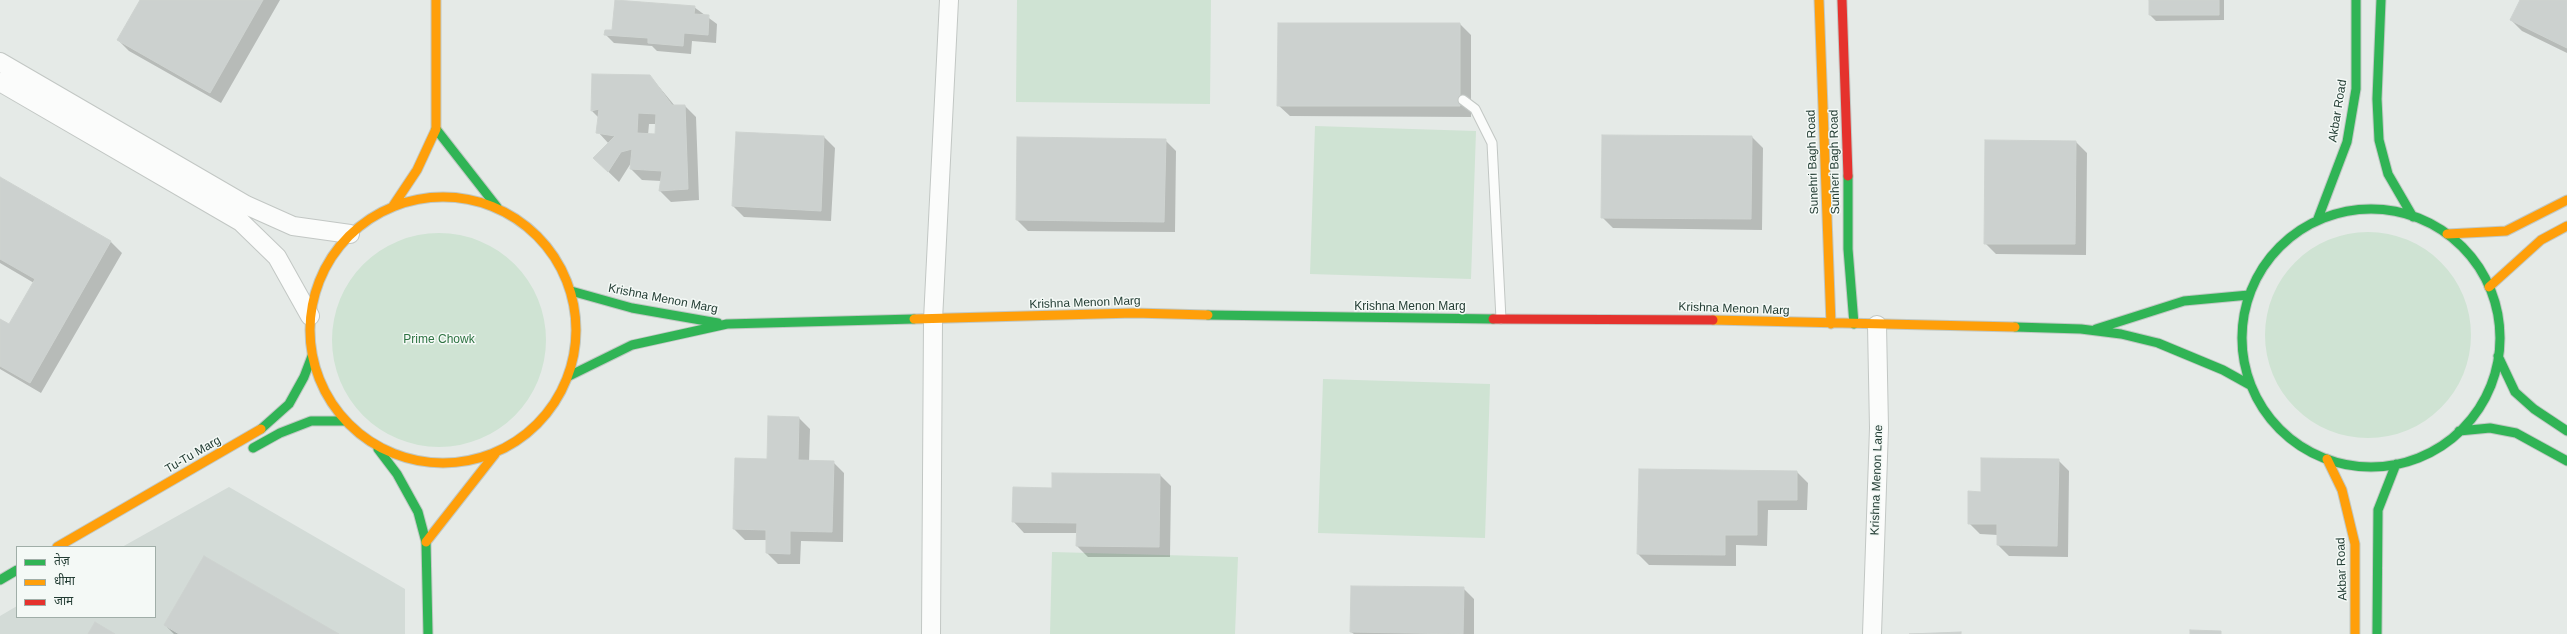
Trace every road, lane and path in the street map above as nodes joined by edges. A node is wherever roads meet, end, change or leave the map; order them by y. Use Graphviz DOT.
graph roads {
  1 [pos="436,0"];
  2 [pos="949,0"];
  3 [pos="1819,0"];
  4 [pos="1842,0"];
  5 [pos="2356,0"];
  6 [pos="2381,0"];
  7 [pos="0,62"];
  8 [pos="0,82"];
  9 [pos="1463,100"];
  10 [pos="436,129"];
  11 [pos="2567,200"];
  12 [pos="393,206"];
  13 [pos="497,207"];
  14 [pos="2413,217"];
  15 [pos="2317,221"];
  16 [pos="2567,226"];
  17 [pos="350,234"];
  18 [pos="2447,234"];
  19 [pos="2489,287"];
  20 [pos="571,291"];
  21 [pos="2249,295"];
  22 [pos="310,316"];
  23 [pos="1501,319"];
  24 [pos="933,320"];
  25 [pos="726,324"];
  26 [pos="1831,324"];
  27 [pos="1854,324"];
  28 [pos="1877,325"];
  29 [pos="2093,330"];
  30 [pos="312,356"];
  31 [pos="2498,356"];
  32 [pos="569,376"];
  33 [pos="2250,385"];
  34 [pos="344,421"];
  35 [pos="2567,431"];
  36 [pos="2459,432"];
  37 [pos="376,447"];
  38 [pos="246,452"];
  39 [pos="495,454"];
  40 [pos="2326,459"];
  41 [pos="2567,461"];
  42 [pos="2396,464"];
  43 [pos="426,542"];
  44 [pos="59,546"];
  45 [pos="16,571"];
  46 [pos="0,580"];
  47 [pos="428,634"];
  48 [pos="931,634"];
  49 [pos="1872,634"];
  50 [pos="2355,634"];
  51 [pos="2377,634"];
  1 -- 10 [label="main road"];
  2 -- 24 [label="street"];
  3 -- 26 [label="main road, Sunehri Bagh Road"];
  4 -- 27 [label="main road, Sunheri Bagh Road"];
  5 -- 15 [label="main road, Akbar Road"];
  6 -- 14 [label="main road"];
  7 -- 17 [label="street"];
  8 -- 22 [label="street"];
  9 -- 23 [label="lane"];
  10 -- 12 [label="main road"];
  10 -- 13 [label="main road"];
  11 -- 18 [label="main road"];
  12 -- 13 [label="main road"];
  12 -- 17 [label="main road"];
  13 -- 20 [label="main road"];
  14 -- 15 [label="main road"];
  14 -- 18 [label="main road"];
  15 -- 21 [label="main road"];
  16 -- 19 [label="main road"];
  17 -- 22 [label="main road"];
  18 -- 19 [label="main road"];
  19 -- 31 [label="main road"];
  20 -- 25 [label="main road, Krishna Menon Marg"];
  20 -- 32 [label="main road"];
  21 -- 29 [label="main road, Krishna Menon Marg"];
  21 -- 33 [label="main road"];
  22 -- 30 [label="main road"];
  23 -- 24 [label="main road, Krishna Menon Marg"];
  23 -- 26 [label="main road, Krishna Menon Marg"];
  24 -- 25 [label="main road, Krishna Menon Marg"];
  24 -- 48 [label="street"];
  25 -- 32 [label="main road, Krishna Menon Marg"];
  26 -- 27 [label="main road, Krishna Menon Marg"];
  27 -- 28 [label="main road, Krishna Menon Marg"];
  28 -- 29 [label="main road, Krishna Menon Marg"];
  28 -- 49 [label="street, Krishna Menon Lane"];
  29 -- 33 [label="main road, Krishna Menon Marg"];
  30 -- 34 [label="main road"];
  30 -- 44 [label="main road, Tu-Tu Marg"];
  31 -- 35 [label="main road"];
  31 -- 36 [label="main road"];
  32 -- 39 [label="main road"];
  33 -- 40 [label="main road"];
  34 -- 37 [label="main road"];
  34 -- 38 [label="main road"];
  36 -- 41 [label="main road"];
  36 -- 42 [label="main road"];
  37 -- 39 [label="main road"];
  37 -- 43 [label="main road"];
  39 -- 43 [label="main road"];
  40 -- 42 [label="main road"];
  40 -- 50 [label="main road, Akbar Road"];
  42 -- 51 [label="main road"];
  43 -- 47 [label="main road"];
  45 -- 46 [label="main road"];
}
